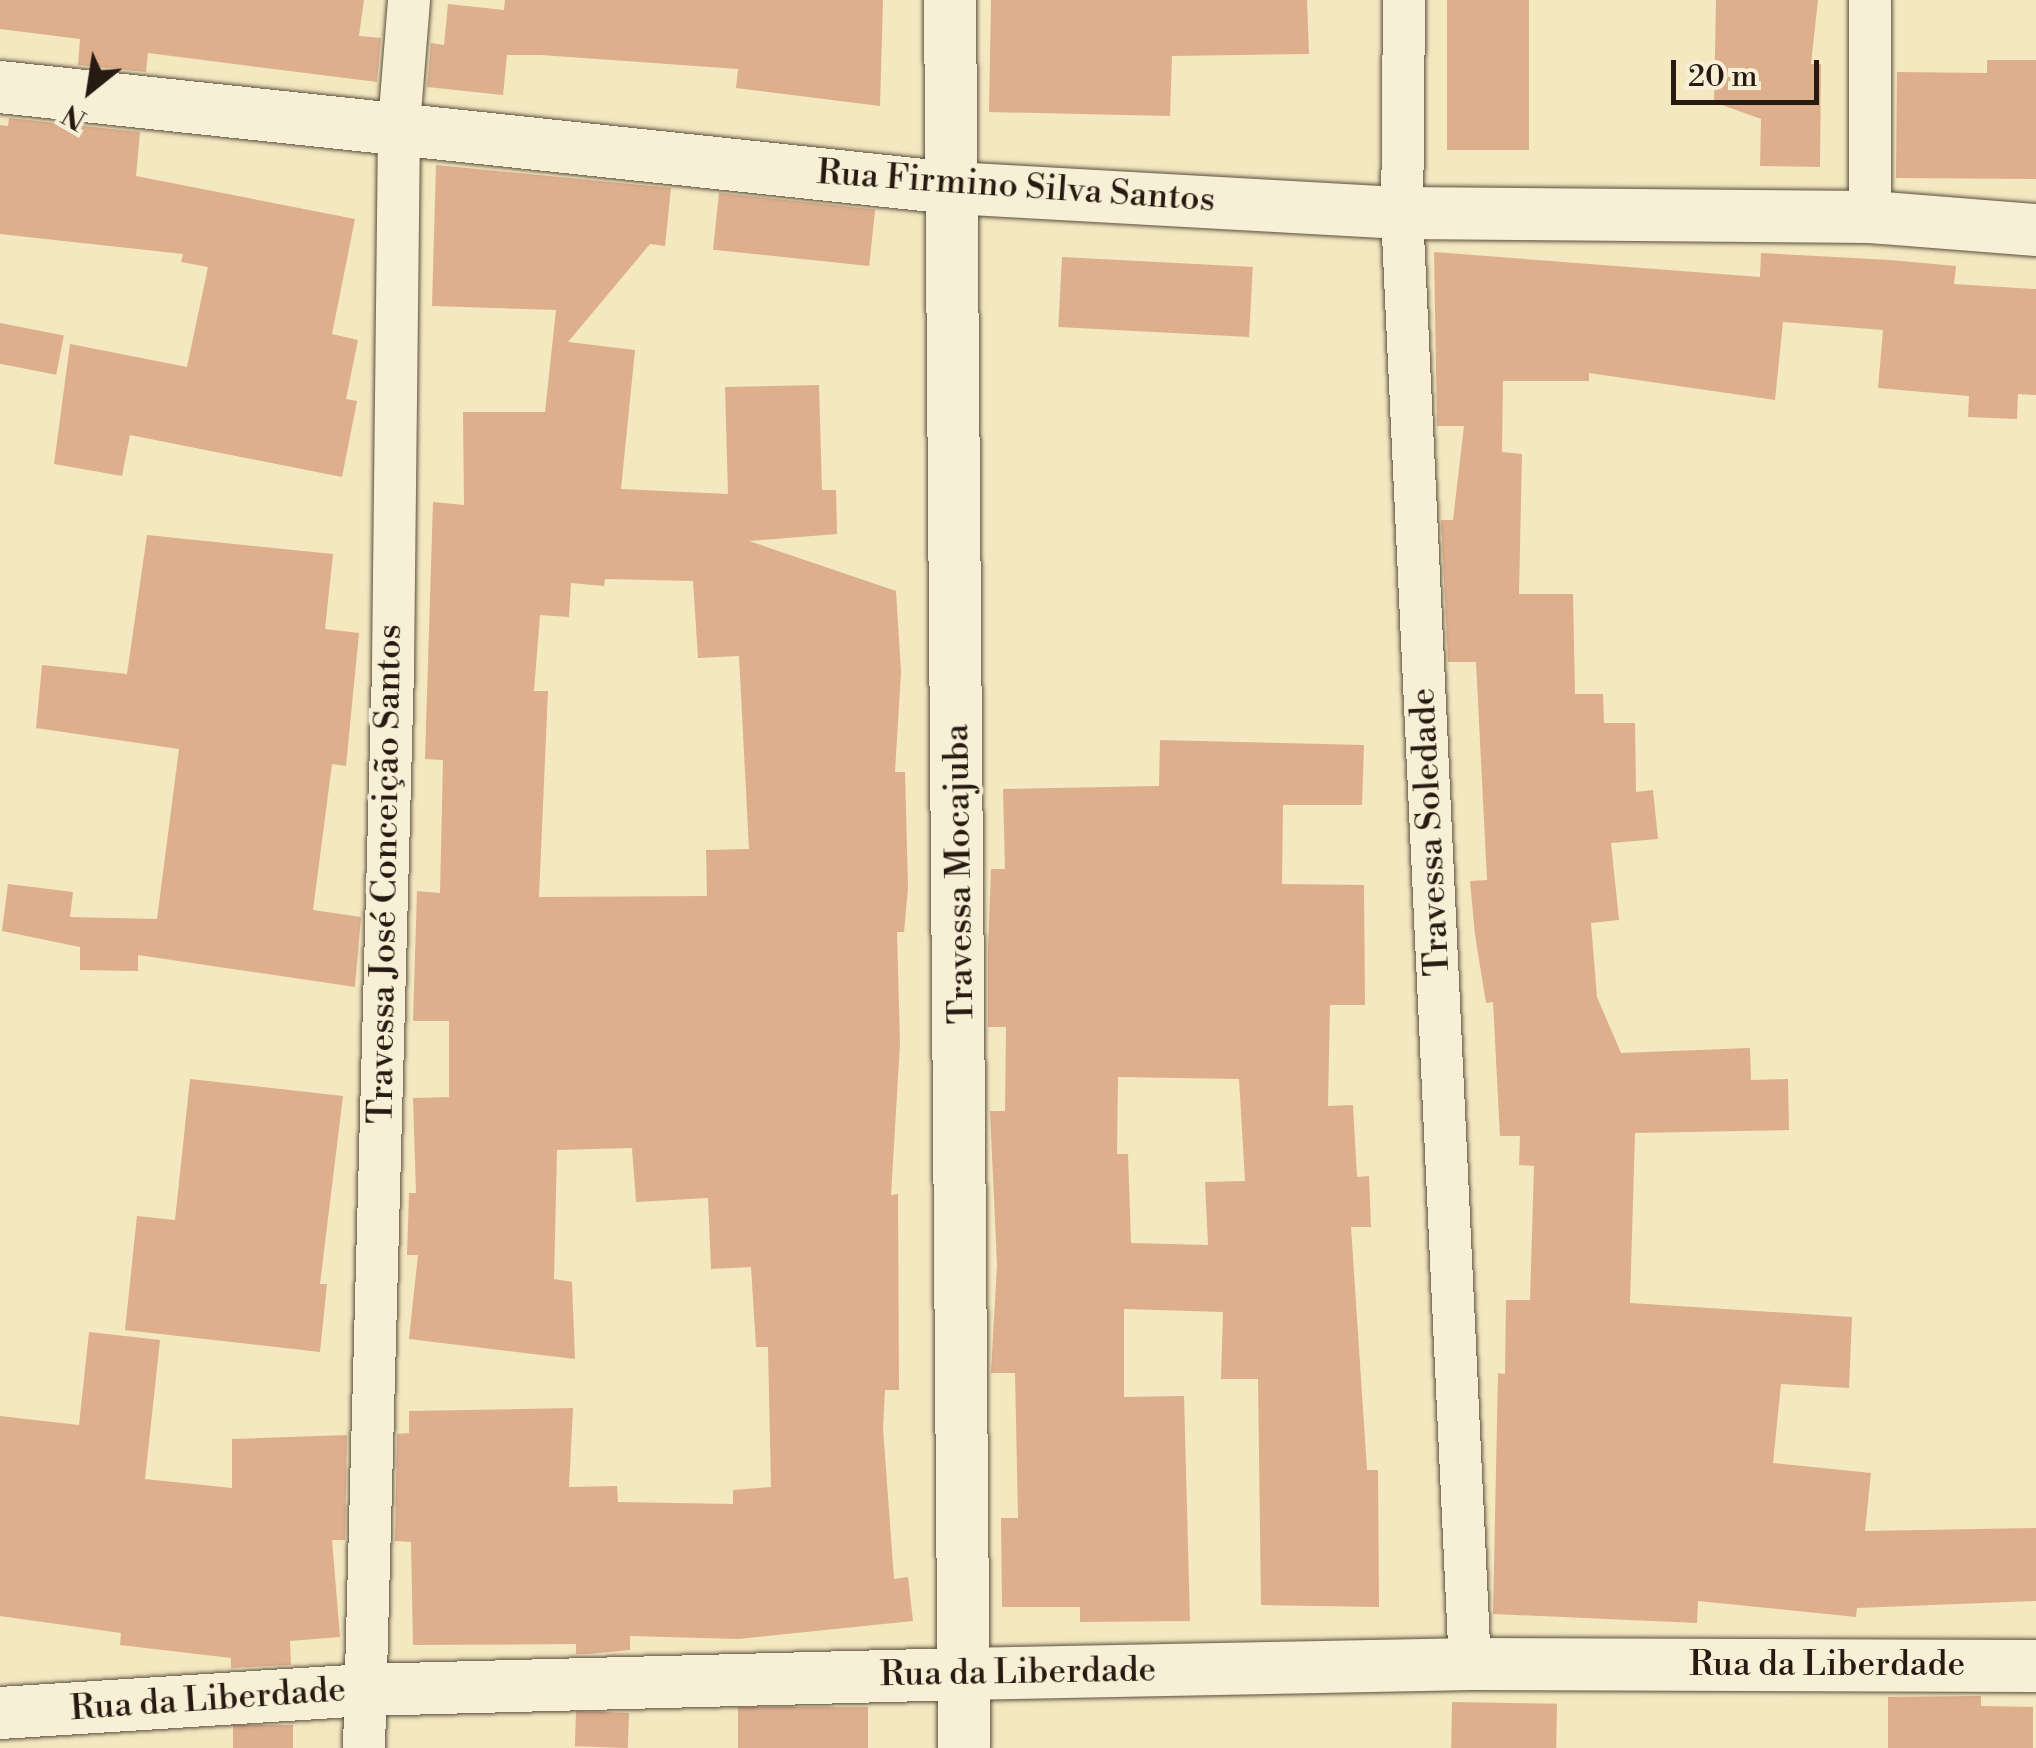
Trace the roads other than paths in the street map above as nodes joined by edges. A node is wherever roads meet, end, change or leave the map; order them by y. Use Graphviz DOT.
graph roads {
  1 [pos="409,0"];
  2 [pos="950,0"];
  3 [pos="1404,0"];
  4 [pos="1870,0"];
  5 [pos="0,87"];
  6 [pos="399,125"];
  7 [pos="952,188"];
  8 [pos="1402,213"];
  9 [pos="1870,217"];
  10 [pos="2036,230"];
  11 [pos="1470,1664"];
  12 [pos="2036,1666"];
  13 [pos="963,1674"];
  14 [pos="364,1690"];
  15 [pos="0,1713"];
  16 [pos="364,1748"];
  17 [pos="964,1748"];
  1 -- 6 [label="street, Travessa José Conceição Santos"];
  2 -- 7 [label="street, Travessa Mocajuba"];
  3 -- 8 [label="street, Travessa Soledade"];
  4 -- 9 [label="street"];
  5 -- 6 [label="street, Rua Firmino Silva Santos"];
  6 -- 7 [label="street, Rua Firmino Silva Santos"];
  6 -- 14 [label="street, Travessa José Conceição Santos"];
  7 -- 8 [label="street, Rua Firmino Silva Santos"];
  7 -- 13 [label="street, Travessa Mocajuba"];
  8 -- 9 [label="street, Rua Firmino Silva Santos"];
  8 -- 11 [label="street, Travessa Soledade"];
  9 -- 10 [label="street, Rua Firmino Silva Santos"];
  11 -- 12 [label="street, Rua da Liberdade"];
  11 -- 13 [label="street, Rua da Liberdade"];
  13 -- 14 [label="street, Rua da Liberdade"];
  13 -- 17 [label="street, Travessa Mocajuba"];
  14 -- 15 [label="street, Rua da Liberdade"];
  14 -- 16 [label="street, Travessa José Conceição Santos"];
}
